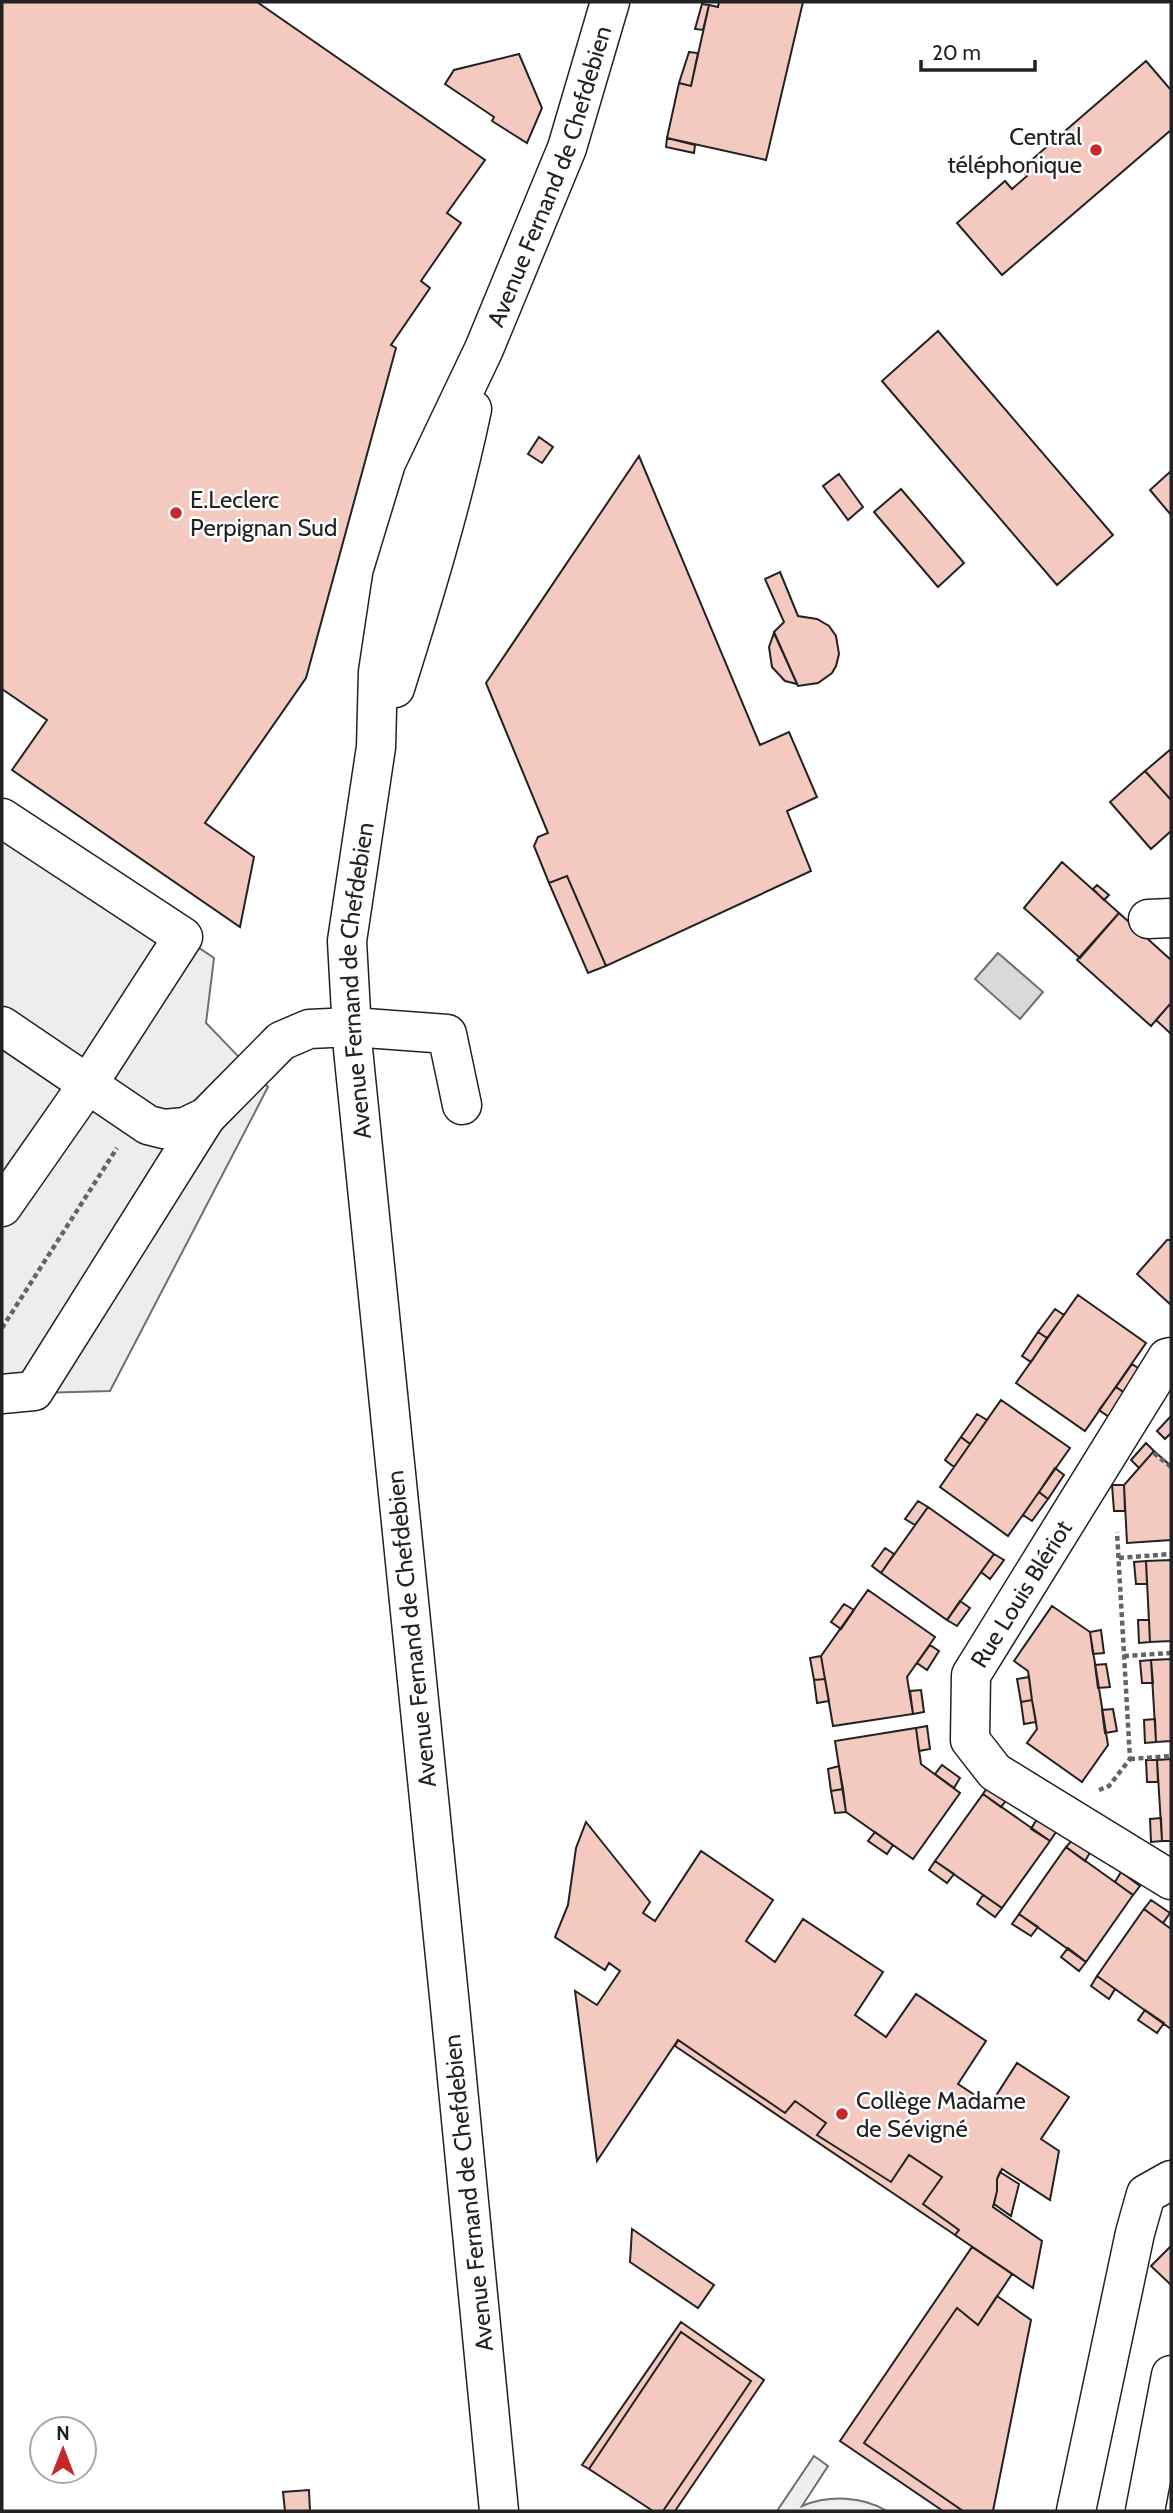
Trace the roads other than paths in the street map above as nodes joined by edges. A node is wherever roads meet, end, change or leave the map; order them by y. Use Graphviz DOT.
graph roads {
  1 [pos="610,2"];
  2 [pos="2,818"];
  3 [pos="2,1026"];
  4 [pos="352,1027"];
  5 [pos="88,1084"];
  6 [pos="462,1105"];
  7 [pos="205,1117"];
  8 [pos="2,1208"];
  9 [pos="1171,1357"];
  10 [pos="2,1394"];
  11 [pos="1171,1880"];
  12 [pos="1171,2180"];
  13 [pos="1171,2375"];
  14 [pos="499,2511"];
  15 [pos="1076,2511"];
  16 [pos="1145,2511"];
  1 -- 4 [label="street, Avenue Fernand de Chefdebien"];
  2 -- 5 [label="street"];
  3 -- 5 [label="street"];
  4 -- 6 [label="street"];
  4 -- 7 [label="street"];
  4 -- 14 [label="street, Avenue Fernand de Chefdebien"];
  5 -- 7 [label="street"];
  5 -- 8 [label="street"];
  7 -- 10 [label="street"];
  9 -- 11 [label="street, Rue Louis Blériot"];
  12 -- 15 [label="street"];
  13 -- 16 [label="street"];
}
